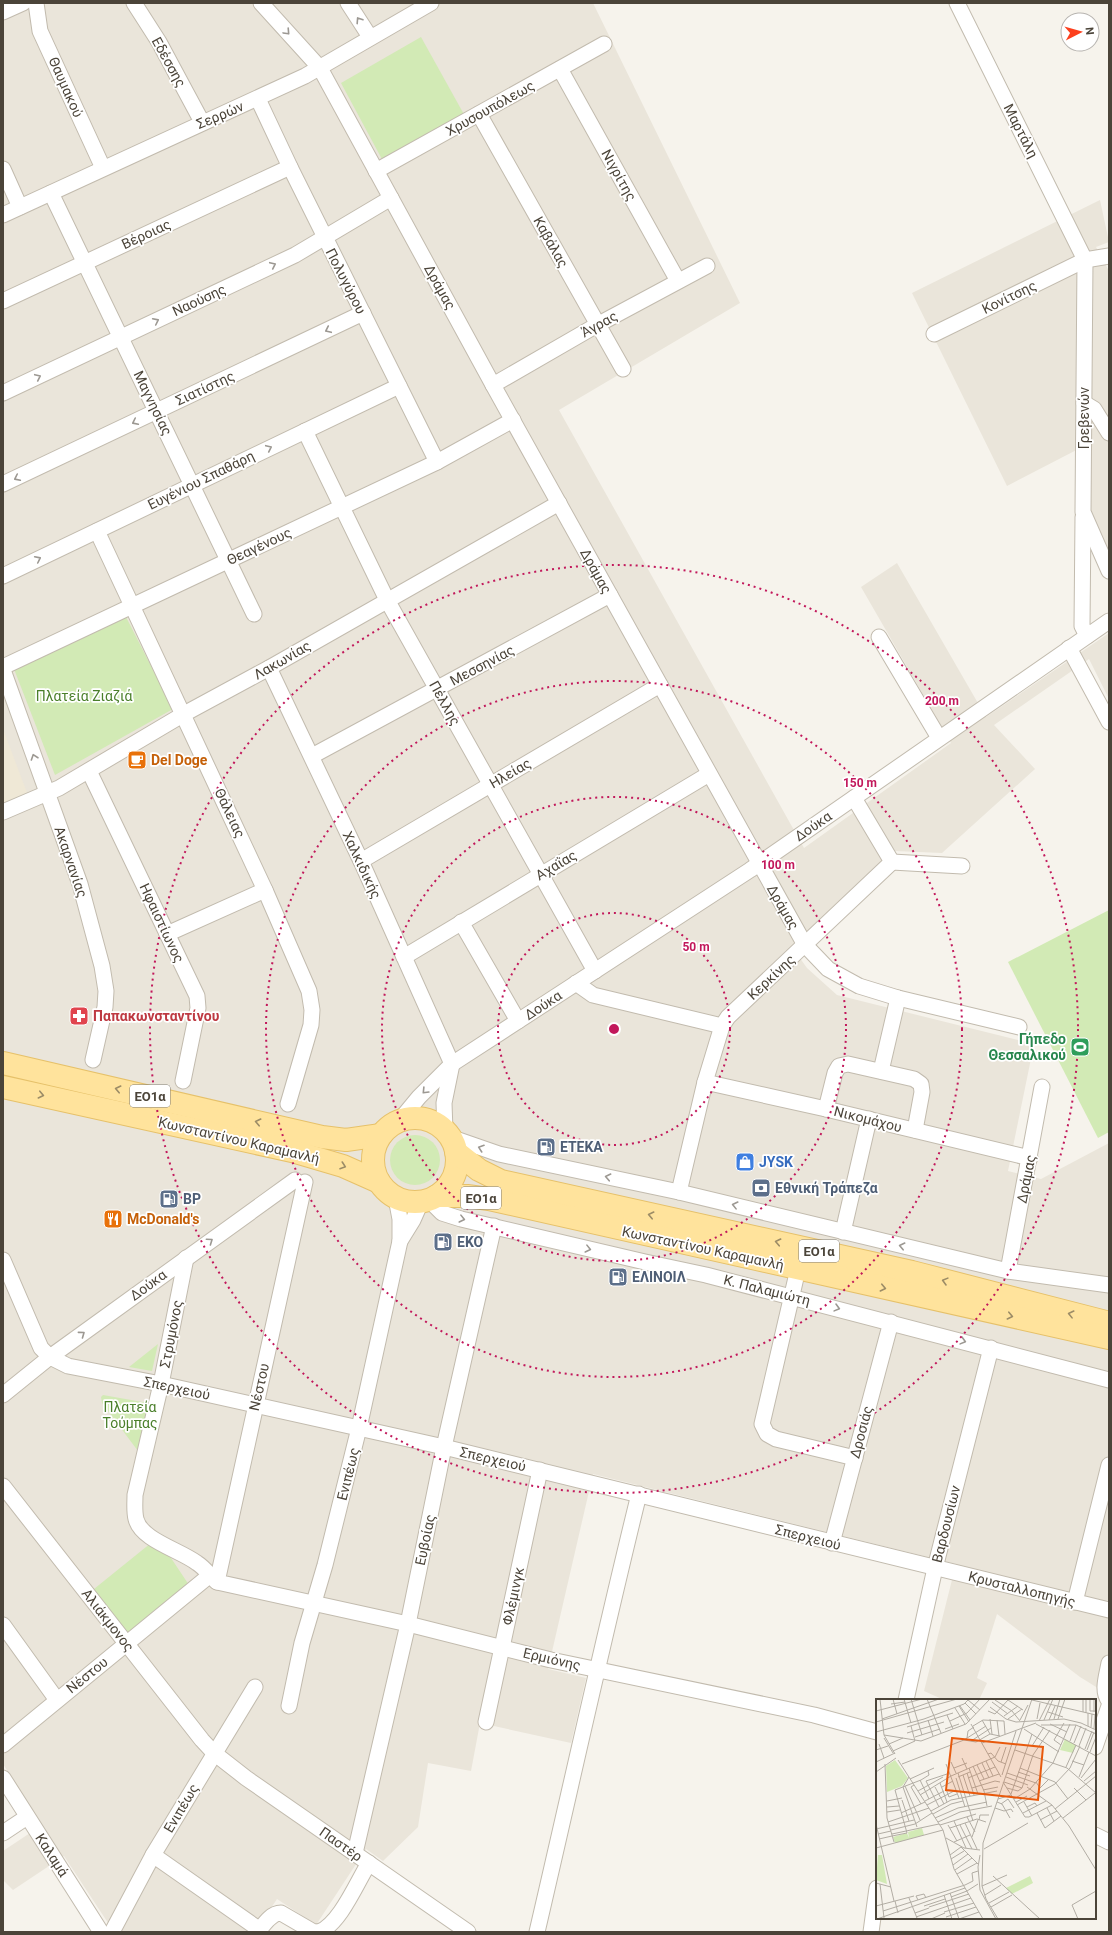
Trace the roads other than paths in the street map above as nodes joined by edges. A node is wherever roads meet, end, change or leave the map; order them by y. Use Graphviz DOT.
graph roads {
  1 [pos="23,3"];
  2 [pos="36,3"];
  3 [pos="134,3"];
  4 [pos="261,3"];
  5 [pos="348,3"];
  6 [pos="431,3"];
  7 [pos="957,3"];
  8 [pos="415,7"];
  9 [pos="3,12"];
  10 [pos="370,37"];
  11 [pos="604,44"];
  12 [pos="320,68"];
  13 [pos="560,69"];
  14 [pos="258,99"];
  15 [pos="479,114"];
  16 [pos="202,122"];
  17 [pos="290,167"];
  18 [pos="103,168"];
  19 [pos="3,169"];
  20 [pos="376,171"];
  21 [pos="51,193"];
  22 [pos="391,198"];
  23 [pos="20,207"];
  24 [pos="3,215"];
  25 [pos="325,238"];
  26 [pos="1109,256"];
  27 [pos="1085,260"];
  28 [pos="84,262"];
  29 [pos="707,266"];
  30 [pos="678,281"];
  31 [pos="3,301"];
  32 [pos="363,313"];
  33 [pos="598,325"];
  34 [pos="934,334"];
  35 [pos="121,338"];
  36 [pos="622,369"];
  37 [pos="493,385"];
  38 [pos="399,386"];
  39 [pos="3,393"];
  40 [pos="1084,403"];
  41 [pos="156,411"];
  42 [pos="513,420"];
  43 [pos="305,431"];
  44 [pos="1109,433"];
  45 [pos="436,462"];
  46 [pos="3,484"];
  47 [pos="192,484"];
  48 [pos="559,503"];
  49 [pos="342,507"];
  50 [pos="1083,512"];
  51 [pos="97,531"];
  52 [pos="228,560"];
  53 [pos="1109,572"];
  54 [pos="3,576"];
  55 [pos="610,595"];
  56 [pos="387,600"];
  57 [pos="132,607"];
  58 [pos="254,614"];
  59 [pos="1109,621"];
  60 [pos="1087,636"];
  61 [pos="879,637"];
  62 [pos="1069,648"];
  63 [pos="269,668"];
  64 [pos="3,669"];
  65 [pos="660,685"];
  66 [pos="437,689"];
  67 [pos="184,714"];
  68 [pos="1109,722"];
  69 [pos="939,738"];
  70 [pos="312,756"];
  71 [pos="89,771"];
  72 [pos="709,774"];
  73 [pos="490,784"];
  74 [pos="47,794"];
  75 [pos="854,798"];
  76 [pos="3,812"];
  77 [pos="361,861"];
  78 [pos="892,862"];
  79 [pos="758,864"];
  80 [pos="962,866"];
  81 [pos="541,874"];
  82 [pos="265,890"];
  83 [pos="461,922"];
  84 [pos="167,934"];
  85 [pos="805,945"];
  86 [pos="404,957"];
  87 [pos="595,971"];
  88 [pos="576,983"];
  89 [pos="898,998"];
  90 [pos="518,1021"];
  91 [pos="722,1026"];
  92 [pos="1019,1027"];
  93 [pos="93,1060"];
  94 [pos="3,1062"];
  95 [pos="452,1064"];
  96 [pos="881,1072"];
  97 [pos="183,1081"];
  98 [pos="705,1082"];
  99 [pos="3,1087"];
  100 [pos="1042,1087"];
  101 [pos="288,1104"];
  102 [pos="826,1109"];
  103 [pos="869,1119"];
  104 [pos="400,1120"];
  105 [pos="915,1130"];
  106 [pos="381,1135"];
  107 [pos="451,1140"];
  108 [pos="1030,1158"];
  109 [pos="300,1181"];
  110 [pos="379,1182"];
  111 [pos="679,1192"];
  112 [pos="396,1198"];
  113 [pos="429,1199"];
  114 [pos="494,1226"];
  115 [pos="844,1232"];
  116 [pos="400,1241"];
  117 [pos="186,1258"];
  118 [pos="3,1260"];
  119 [pos="798,1269"];
  120 [pos="1008,1271"];
  121 [pos="1109,1272"];
  122 [pos="1094,1282"];
  123 [pos="1109,1285"];
  124 [pos="791,1296"];
  125 [pos="890,1322"];
  126 [pos="1109,1323"];
  127 [pos="1109,1338"];
  128 [pos="991,1348"];
  129 [pos="50,1357"];
  130 [pos="1109,1380"];
  131 [pos="161,1384"];
  132 [pos="3,1395"];
  133 [pos="255,1405"];
  134 [pos="359,1428"];
  135 [pos="444,1448"];
  136 [pos="855,1458"];
  137 [pos="1109,1465"];
  138 [pos="540,1470"];
  139 [pos="3,1486"];
  140 [pos="639,1494"];
  141 [pos="832,1543"];
  142 [pos="935,1568"];
  143 [pos="218,1581"];
  144 [pos="1075,1602"];
  145 [pos="314,1603"];
  146 [pos="1109,1610"];
  147 [pos="408,1624"];
  148 [pos="3,1625"];
  149 [pos="126,1643"];
  150 [pos="502,1647"];
  151 [pos="1109,1663"];
  152 [pos="596,1668"];
  153 [pos="255,1687"];
  154 [pos="906,1699"];
  155 [pos="56,1700"];
  156 [pos="1109,1701"];
  157 [pos="289,1706"];
  158 [pos="1109,1706"];
  159 [pos="486,1722"];
  160 [pos="876,1732"];
  161 [pos="1096,1744"];
  162 [pos="3,1745"];
  163 [pos="214,1753"];
  164 [pos="3,1778"];
  165 [pos="27,1816"];
  166 [pos="3,1833"];
  167 [pos="1096,1836"];
  168 [pos="1109,1842"];
  169 [pos="355,1853"];
  170 [pos="153,1855"];
  171 [pos="369,1864"];
  172 [pos="876,1895"];
  173 [pos="259,1931"];
  174 [pos="100,1932"];
  175 [pos="112,1932"];
  176 [pos="318,1932"];
  177 [pos="468,1932"];
  178 [pos="538,1932"];
  179 [pos="871,1932"];
  1 -- 9 [label="street"];
  2 -- 18 [label="street, Θαυμακού"];
  3 -- 16 [label="street, Εδέσσης"];
  4 -- 12 [label="street, Δράμας, one-way"];
  10 -- 5 [label="street, one-way"];
  6 -- 8 [label="street, Σερρών"];
  7 -- 27 [label="street, Μαρτάλη"];
  8 -- 10 [label="street, Σερρών"];
  10 -- 12 [label="street, Σερρών"];
  11 -- 13 [label="street, Χρυσουπόλεως"];
  12 -- 14 [label="street, Σερρών"];
  12 -- 20 [label="street, Δράμας"];
  13 -- 15 [label="street, Χρυσουπόλεως"];
  13 -- 30 [label="street, Νιγρίτης"];
  14 -- 16 [label="street, Σερρών"];
  14 -- 17 [label="street, Πολυγύρου"];
  15 -- 20 [label="street, Χρυσουπόλεως"];
  15 -- 33 [label="street, Καβάλας"];
  16 -- 18 [label="street, Σερρών"];
  17 -- 25 [label="street, Πολυγύρου"];
  17 -- 28 [label="street, Βέροιας"];
  18 -- 21 [label="street, Σερρών"];
  19 -- 23 [label="street"];
  20 -- 22 [label="street, Δράμας"];
  21 -- 23 [label="street, Σερρών"];
  21 -- 28 [label="street, Μαγνησίας"];
  22 -- 25 [label="street, Ναούσης"];
  22 -- 37 [label="street, Δράμας"];
  23 -- 24 [label="street, Σερρών"];
  25 -- 32 [label="street, Πολυγύρου"];
  35 -- 25 [label="street, Ναούσης, one-way"];
  26 -- 27 [label="street, Κονίτσης"];
  27 -- 34 [label="street, Κονίτσης"];
  27 -- 40 [label="street, Γρεβενών"];
  28 -- 31 [label="street, Βέροιας"];
  28 -- 35 [label="street, Μαγνησίας"];
  29 -- 30 [label="street, Άγρας"];
  30 -- 33 [label="street, Άγρας"];
  32 -- 38 [label="street, Πολυγύρου"];
  32 -- 41 [label="street, Σιατίστης, one-way"];
  33 -- 36 [label="street, Καβάλας"];
  33 -- 37 [label="street, Άγρας"];
  39 -- 35 [label="street, Ναούσης, one-way"];
  35 -- 41 [label="street, Μαγνησίας"];
  37 -- 42 [label="street, Δράμας"];
  38 -- 43 [label="street, Ευγένιου Σπαθάρη"];
  38 -- 45 [label="street, Πολυγύρου"];
  40 -- 44 [label="street"];
  40 -- 50 [label="street, Γρεβενών"];
  41 -- 46 [label="street, Σιατίστης, one-way"];
  41 -- 47 [label="street, Μαγνησίας"];
  42 -- 45 [label="street, Θεαγένους"];
  42 -- 48 [label="street, Δράμας"];
  47 -- 43 [label="street, Ευγένιου Σπαθάρη, one-way"];
  43 -- 49 [label="street, Πέλλης"];
  45 -- 49 [label="street, Θεαγένους"];
  47 -- 51 [label="street, Ευγένιου Σπαθάρη"];
  47 -- 52 [label="street, Μαγνησίας"];
  48 -- 55 [label="street, Δράμας"];
  48 -- 56 [label="street, Λακωνίας"];
  49 -- 52 [label="street, Θεαγένους"];
  49 -- 56 [label="street, Πέλλης"];
  50 -- 53 [label="street, Γρεβενών"];
  50 -- 60 [label="street"];
  54 -- 51 [label="street, Ευγένιου Σπαθάρη, one-way"];
  51 -- 57 [label="street, Θάλειας"];
  52 -- 57 [label="street, Θεαγένους"];
  52 -- 58 [label="street, Μαγνησίας"];
  55 -- 65 [label="street, Δράμας"];
  55 -- 66 [label="street, Μεσσηνίας"];
  56 -- 63 [label="street, Λακωνίας"];
  56 -- 66 [label="street, Πέλλης"];
  57 -- 64 [label="street, Θεαγένους"];
  57 -- 67 [label="street, Θάλειας"];
  59 -- 60 [label="street, Δούκα"];
  60 -- 62 [label="street, Δούκα"];
  61 -- 69 [label="street"];
  62 -- 68 [label="street"];
  62 -- 69 [label="street, Δούκα"];
  63 -- 67 [label="street, Λακωνίας"];
  63 -- 70 [label="street, Χαλκιδικής"];
  74 -- 64 [label="street, Ακαρνανίας, one-way"];
  65 -- 72 [label="street, Δράμας"];
  65 -- 73 [label="street, Ηλείας"];
  66 -- 70 [label="street, Μεσσηνίας"];
  66 -- 73 [label="street, Πέλλης"];
  67 -- 71 [label="street, Λακωνίας"];
  67 -- 82 [label="street, Θάλειας"];
  69 -- 75 [label="street, Δούκα"];
  70 -- 77 [label="street, Χαλκιδικής"];
  71 -- 74 [label="street, Λακωνίας"];
  71 -- 84 [label="street, Ηφαιστίωνος"];
  72 -- 79 [label="street, Δράμας"];
  72 -- 81 [label="street, Αχαΐας"];
  73 -- 77 [label="street, Ηλείας"];
  73 -- 81 [label="street, Πέλλης"];
  74 -- 76 [label="street, Λακωνίας"];
  74 -- 93 [label="street, Ακαρνανίας"];
  75 -- 78 [label="street"];
  75 -- 79 [label="street, Δούκα"];
  77 -- 86 [label="street, Χαλκιδικής"];
  78 -- 80 [label="street"];
  78 -- 85 [label="street, Κερκίνης"];
  79 -- 85 [label="street, Δράμας"];
  79 -- 87 [label="street, Δούκα"];
  81 -- 83 [label="street, Αχαΐας"];
  81 -- 87 [label="street, Πέλλης"];
  82 -- 84 [label="street"];
  82 -- 101 [label="street, Θάλειας"];
  83 -- 86 [label="street, Αχαΐας"];
  83 -- 90 [label="street"];
  84 -- 97 [label="street, Ηφαιστίωνος"];
  85 -- 89 [label="street, Δράμας"];
  85 -- 91 [label="street, Κερκίνης"];
  86 -- 95 [label="street, Χαλκιδικής"];
  87 -- 88 [label="street, Δούκα"];
  88 -- 90 [label="street, Δούκα"];
  88 -- 91 [label="street"];
  89 -- 92 [label="street, Δράμας"];
  89 -- 96 [label="street"];
  90 -- 95 [label="street, Δούκα"];
  91 -- 98 [label="street, Κερκίνης"];
  106 -- 94 [label="main road, Κωνσταντίνου Καραμανλή / ΕΟ1α, one-way"];
  95 -- 104 [label="street, Δούκα, one-way"];
  95 -- 107 [label="street"];
  96 -- 102 [label="street"];
  96 -- 105 [label="street"];
  98 -- 102 [label="street, Νικομάχου"];
  98 -- 111 [label="street, Κερκίνης"];
  99 -- 110 [label="main road, Κωνσταντίνου Καραμανλή / ΕΟ1α, one-way"];
  100 -- 108 [label="street, Δράμας"];
  102 -- 103 [label="street, Νικομάχου"];
  103 -- 105 [label="street, Νικομάχου"];
  103 -- 115 [label="street"];
  104 -- 106 [label="main road, Κωνσταντίνου Καραμανλή / ΕΟ1α"];
  104 -- 107 [label="main road, Κωνσταντίνου Καραμανλή / ΕΟ1α"];
  105 -- 108 [label="street, Νικομάχου"];
  106 -- 110 [label="main road, Κωνσταντίνου Καραμανλή / ΕΟ1α"];
  111 -- 107 [label="street, Κωνσταντίνου Καραμανλή, one-way"];
  107 -- 113 [label="main road, ΕΟ1α"];
  126 -- 107 [label="main road, Κωνσταντίνου Καραμανλή / ΕΟ1α, one-way"];
  108 -- 120 [label="street, Δράμας"];
  117 -- 109 [label="street, Δούκα, one-way"];
  109 -- 133 [label="street, Νέστου"];
  110 -- 112 [label="main road, Κωνσταντίνου Καραμανλή / ΕΟ1α"];
  115 -- 111 [label="street, Κωνσταντίνου Καραμανλή, one-way"];
  112 -- 113 [label="main road, Κωνσταντίνου Καραμανλή / ΕΟ1α"];
  112 -- 116 [label="street, Ενιπέως"];
  113 -- 114 [label="street, Κ. Παλαμιώτη, one-way"];
  113 -- 116 [label="street, Ενιπέως"];
  113 -- 119 [label="main road, Κωνσταντίνου Καραμανλή / ΕΟ1α"];
  114 -- 124 [label="street, Κ. Παλαμιώτη, one-way"];
  114 -- 135 [label="street, Ευβοίας"];
  120 -- 115 [label="street, Κωνσταντίνου Καραμανλή, one-way"];
  116 -- 134 [label="street, Ενιπέως"];
  129 -- 117 [label="street, Δούκα, one-way"];
  117 -- 131 [label="street, Στρυμόνος"];
  118 -- 129 [label="street"];
  119 -- 124 [label="street"];
  119 -- 127 [label="main road, Κωνσταντίνου Καραμανλή / ΕΟ1α, one-way"];
  120 -- 122 [label="street, Κωνσταντίνου Καραμανλή"];
  121 -- 122 [label="street"];
  122 -- 123 [label="street, Κωνσταντίνου Καραμανλή"];
  124 -- 125 [label="street, Κ. Παλαμιώτη, one-way"];
  124 -- 136 [label="street"];
  125 -- 128 [label="street, Κ. Παλαμιώτη, one-way"];
  125 -- 136 [label="street, Δροσιάς"];
  128 -- 130 [label="street, Κ. Παλαμιώτη"];
  128 -- 142 [label="street, Βαρδουσίων"];
  129 -- 131 [label="street, Σπερχειού"];
  129 -- 132 [label="street, Δούκα"];
  131 -- 133 [label="street, Σπερχειού"];
  131 -- 143 [label="street, Στρυμόνος"];
  133 -- 134 [label="street, Σπερχειού"];
  133 -- 143 [label="street, Νέστου"];
  134 -- 135 [label="street, Σπερχειού"];
  134 -- 145 [label="street, Ενιπέως"];
  135 -- 138 [label="street, Σπερχειού"];
  135 -- 147 [label="street, Ευβοίας"];
  136 -- 141 [label="street, Δροσιάς"];
  137 -- 144 [label="street"];
  138 -- 140 [label="street, Σπερχειού"];
  138 -- 150 [label="street, Φλέμινγκ"];
  139 -- 149 [label="street, Αλιάκμονος"];
  140 -- 141 [label="street, Σπερχειού"];
  140 -- 152 [label="street"];
  141 -- 142 [label="street, Σπερχειού"];
  142 -- 144 [label="street, Κρυσταλλοπηγής"];
  142 -- 154 [label="street, Βαρδουσίων"];
  143 -- 145 [label="street, Ερμιόνης"];
  143 -- 149 [label="street, Νέστου"];
  144 -- 146 [label="street, Κρυσταλλοπηγής"];
  145 -- 147 [label="street, Ερμιόνης"];
  145 -- 157 [label="street, Ενιπέως"];
  147 -- 150 [label="street, Ερμιόνης"];
  147 -- 169 [label="street, Ευβοίας"];
  148 -- 155 [label="street"];
  149 -- 155 [label="street, Νέστου"];
  149 -- 163 [label="street, Αλιάκμονος"];
  150 -- 152 [label="street, Ερμιόνης"];
  150 -- 159 [label="street, Φλέμινγκ"];
  151 -- 156 [label="street"];
  152 -- 160 [label="street, Ερμιόνης"];
  152 -- 178 [label="street"];
  153 -- 163 [label="street, Ενιπέως"];
  155 -- 162 [label="street, Νέστου"];
  158 -- 161 [label="street"];
  163 -- 169 [label="street, Παστέρ"];
  163 -- 170 [label="street, Ενιπέως"];
  164 -- 165 [label="street, Καλαμά"];
  165 -- 166 [label="street"];
  165 -- 174 [label="street, Καλαμά"];
  167 -- 168 [label="street"];
  169 -- 171 [label="street, Παστέρ"];
  170 -- 173 [label="street"];
  170 -- 175 [label="street, Ενιπέως"];
  171 -- 176 [label="street"];
  171 -- 177 [label="street, Παστέρ"];
  172 -- 179 [label="street"];
  173 -- 176 [label="street"];
}
